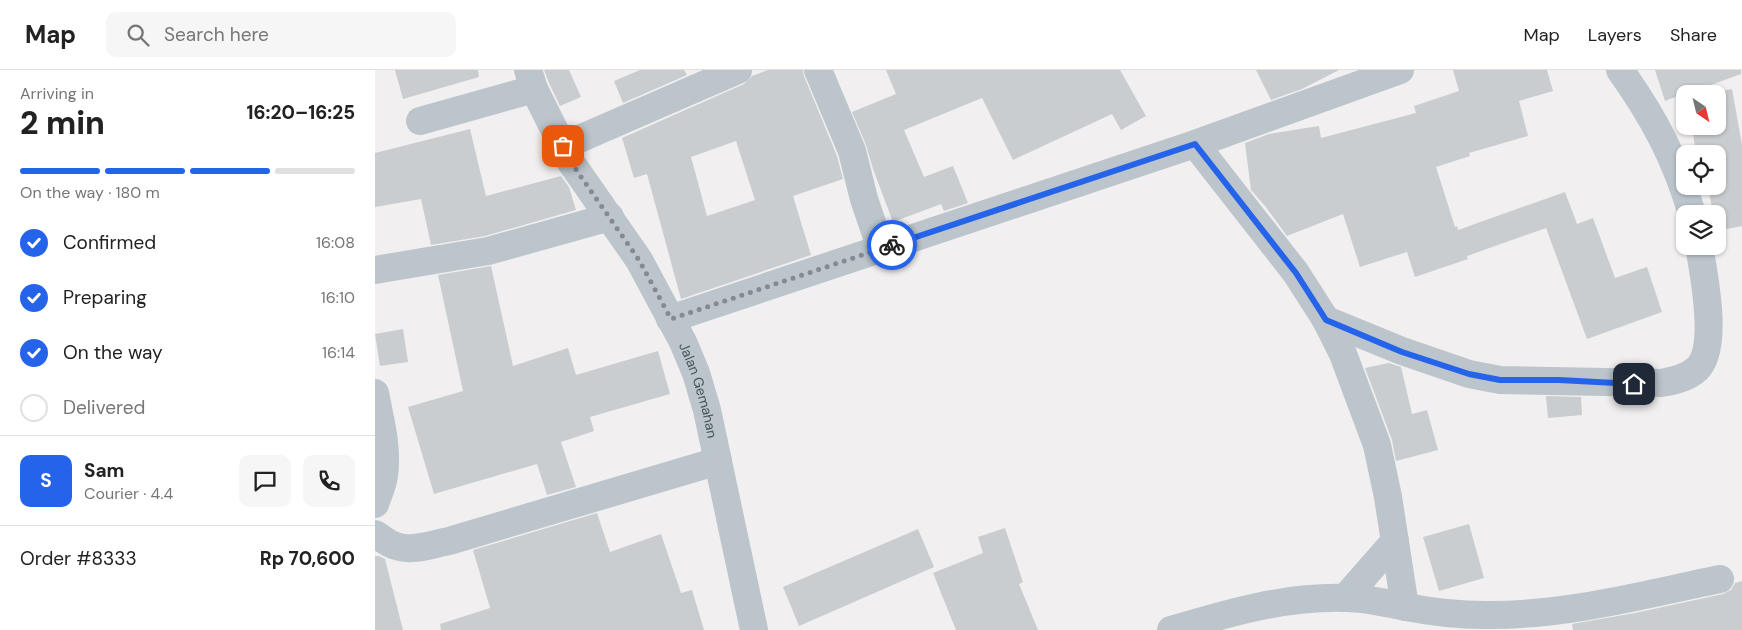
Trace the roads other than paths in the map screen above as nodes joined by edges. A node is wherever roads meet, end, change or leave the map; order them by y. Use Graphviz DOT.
graph roads {
  1 [pos="738,70"];
  2 [pos="818,70"];
  3 [pos="1401,70"];
  4 [pos="1620,70"];
  5 [pos="707,76"];
  6 [pos="531,79"];
  7 [pos="420,121"];
  8 [pos="1195,144"];
  9 [pos="563,146"];
  10 [pos="1689,205"];
  11 [pos="610,217"];
  12 [pos="881,249"];
  13 [pos="1701,255"];
  14 [pos="375,270"];
  15 [pos="671,319"];
  16 [pos="1326,320"];
  17 [pos="375,393"];
  18 [pos="718,461"];
  19 [pos="375,504"];
  20 [pos="375,534"];
  21 [pos="1395,541"];
  22 [pos="1721,579"];
  23 [pos="1345,598"];
  24 [pos="1405,607"];
  25 [pos="1484,623"];
  26 [pos="754,630"];
  27 [pos="1171,630"];
  1 -- 5 [label="street"];
  2 -- 12 [label="street"];
  3 -- 8 [label="street"];
  4 -- 10 [label="street"];
  5 -- 9 [label="street"];
  6 -- 7 [label="street"];
  6 -- 9 [label="street, Jalan Gemahan"];
  8 -- 12 [label="street"];
  8 -- 16 [label="street"];
  9 -- 11 [label="street, Jalan Gemahan"];
  11 -- 14 [label="street"];
  11 -- 15 [label="street, Jalan Gemahan"];
  12 -- 15 [label="street"];
  13 -- 16 [label="street"];
  15 -- 18 [label="street, Jalan Gemahan"];
  16 -- 21 [label="street"];
  17 -- 19 [label="street"];
  18 -- 20 [label="street"];
  18 -- 26 [label="street, Jalan Gemahan"];
  21 -- 23 [label="street"];
  21 -- 24 [label="street"];
  22 -- 25 [label="street"];
  23 -- 24 [label="street"];
  23 -- 27 [label="street"];
  24 -- 25 [label="street"];
}
